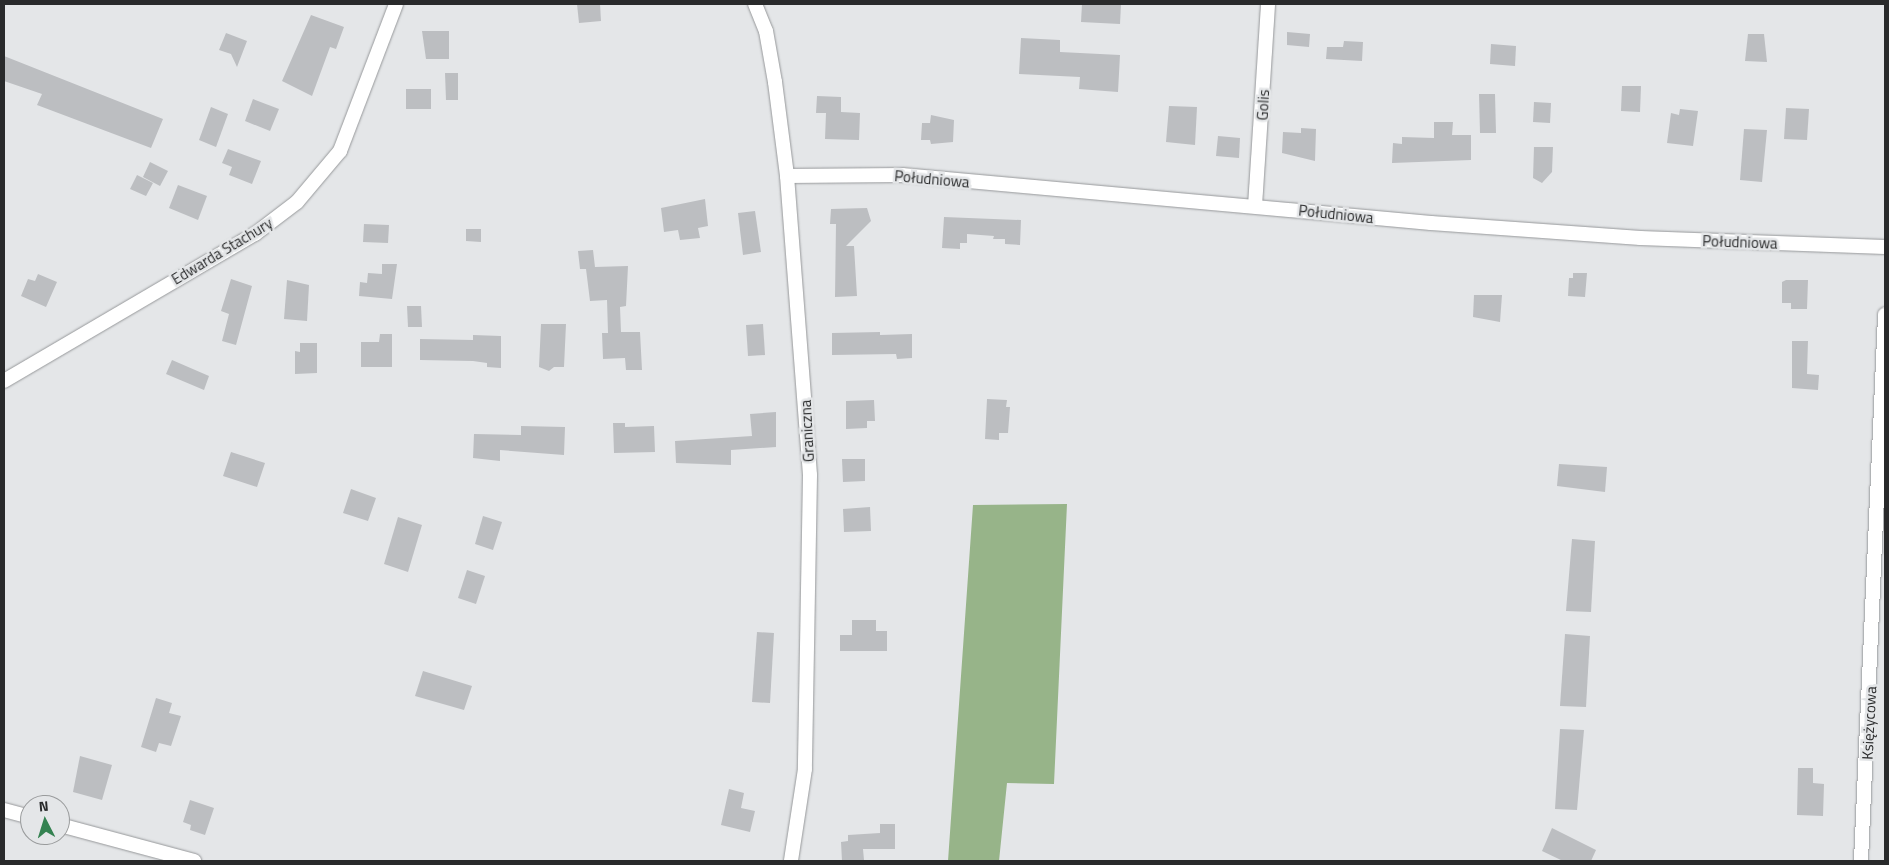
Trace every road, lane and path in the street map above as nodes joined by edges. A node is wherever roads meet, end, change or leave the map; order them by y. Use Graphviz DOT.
graph roads {
  1 [pos="396,4"];
  2 [pos="755,4"];
  3 [pos="1268,4"];
  4 [pos="787,176"];
  5 [pos="1255,206"];
  6 [pos="1885,248"];
  7 [pos="1885,315"];
  8 [pos="4,381"];
  9 [pos="4,810"];
  10 [pos="20,814"];
  11 [pos="70,828"];
  12 [pos="194,861"];
  13 [pos="791,861"];
  14 [pos="1861,861"];
  1 -- 8 [label="street, Edwarda Stachury"];
  2 -- 4 [label="street, Graniczna"];
  3 -- 5 [label="street, Golis"];
  4 -- 5 [label="street, Południowa"];
  4 -- 13 [label="street, Graniczna"];
  5 -- 6 [label="street, Południowa"];
  7 -- 14 [label="street, Księżycowa"];
  9 -- 10 [label="street"];
  11 -- 12 [label="street"];
}
